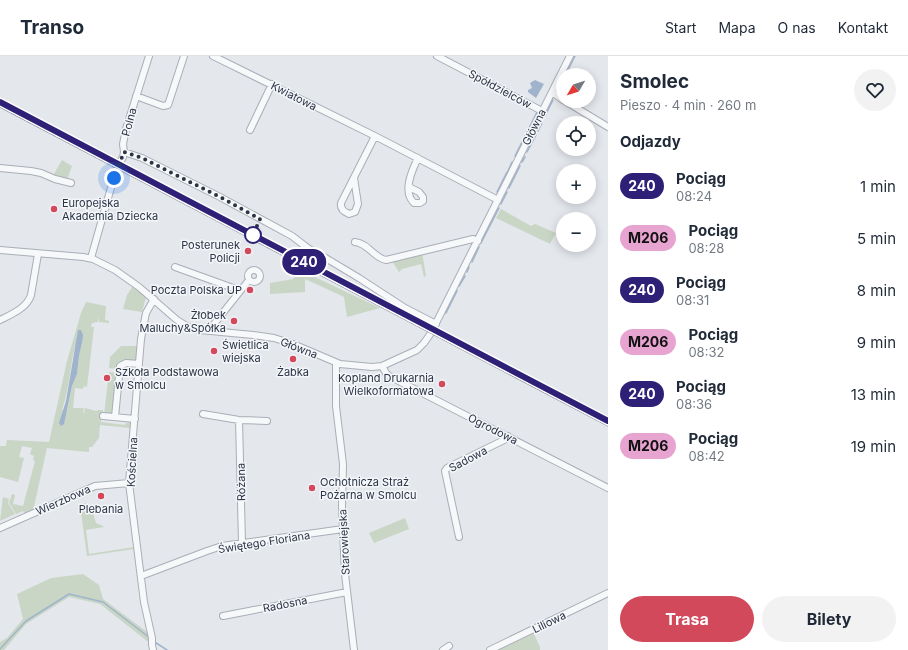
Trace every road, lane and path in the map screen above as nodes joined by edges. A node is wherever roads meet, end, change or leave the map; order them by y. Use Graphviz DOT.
graph roads {
  1 [pos="149,56"];
  2 [pos="184,56"];
  3 [pos="213,56"];
  4 [pos="437,56"];
  5 [pos="570,56"];
  6 [pos="272,84"];
  7 [pos="552,92"];
  8 [pos="556,95"];
  9 [pos="136,96"];
  10 [pos="577,108"];
  11 [pos="542,111"];
  12 [pos="608,127"];
  13 [pos="250,130"];
  14 [pos="375,136"];
  15 [pos="124,152"];
  16 [pos="418,158"];
  17 [pos="0,168"];
  18 [pos="354,178"];
  19 [pos="71,183"];
  20 [pos="409,187"];
  21 [pos="498,200"];
  22 [pos="478,241"];
  23 [pos="354,242"];
  24 [pos="0,250"];
  25 [pos="38,254"];
  26 [pos="91,258"];
  27 [pos="175,267"];
  28 [pos="249,280"];
  29 [pos="239,292"];
  30 [pos="154,299"];
  31 [pos="0,320"];
  32 [pos="436,324"];
  33 [pos="213,331"];
  34 [pos="336,363"];
  35 [pos="139,364"];
  36 [pos="382,366"];
  37 [pos="202,414"];
  38 [pos="103,416"];
  39 [pos="114,417"];
  40 [pos="135,419"];
  41 [pos="239,420"];
  42 [pos="267,421"];
  43 [pos="508,436"];
  44 [pos="129,483"];
  45 [pos="608,488"];
  46 [pos="0,528"];
  47 [pos="343,530"];
  48 [pos="459,537"];
  49 [pos="242,543"];
  50 [pos="141,576"];
  51 [pos="347,592"];
  52 [pos="608,593"];
  53 [pos="224,616"];
  54 [pos="449,646"];
  55 [pos="153,650"];
  56 [pos="354,650"];
  57 [pos="443,650"];
  58 [pos="490,650"];
  1 -- 9 [label="street, Polna"];
  2 -- 9 [label="street"];
  3 -- 6 [label="street, Kwiatowa"];
  4 -- 11 [label="street, Spółdzielców"];
  5 -- 7 [label="street, Główna"];
  6 -- 13 [label="street"];
  6 -- 14 [label="street, Kwiatowa"];
  7 -- 8 [label="street"];
  7 -- 11 [label="street, Główna"];
  9 -- 15 [label="street, Polna"];
  10 -- 12 [label="street"];
  11 -- 21 [label="street, Główna"];
  14 -- 16 [label="street, Kwiatowa"];
  14 -- 18 [label="street"];
  15 -- 26 [label="street, Polna"];
  15 -- 32 [label="street"];
  16 -- 20 [label="street"];
  16 -- 21 [label="street, Kwiatowa"];
  17 -- 19 [label="street"];
  18 -- 18 [label="street"];
  21 -- 22 [label="street, Główna"];
  22 -- 23 [label="street"];
  22 -- 32 [label="street, Główna"];
  24 -- 25 [label="street, Główna"];
  25 -- 26 [label="street, Główna"];
  25 -- 31 [label="street"];
  26 -- 30 [label="street, Główna"];
  27 -- 29 [label="street"];
  28 -- 29 [label="street"];
  29 -- 33 [label="street"];
  30 -- 33 [label="street, Główna"];
  30 -- 35 [label="street, Kościelna"];
  32 -- 36 [label="street, Główna"];
  33 -- 34 [label="street, Główna"];
  34 -- 36 [label="street, Główna"];
  34 -- 47 [label="street, Starowiejska"];
  35 -- 39 [label="street"];
  35 -- 40 [label="street, Kościelna"];
  36 -- 43 [label="street, Ogrodowa"];
  37 -- 41 [label="street"];
  38 -- 39 [label="street"];
  39 -- 40 [label="street"];
  40 -- 44 [label="street, Kościelna"];
  41 -- 42 [label="street"];
  41 -- 49 [label="street, Różana"];
  43 -- 45 [label="street, Ogrodowa"];
  43 -- 48 [label="street, Sadowa"];
  44 -- 46 [label="street, Wierzbowa"];
  44 -- 50 [label="street, Kościelna"];
  47 -- 49 [label="street, Świętego Floriana"];
  47 -- 51 [label="street, Starowiejska"];
  49 -- 50 [label="street, Świętego Floriana"];
  50 -- 55 [label="street, Kościelna"];
  51 -- 53 [label="street, Radosna"];
  51 -- 56 [label="street, Starowiejska"];
  52 -- 58 [label="street, Liliowa"];
  54 -- 57 [label="street"];
}
